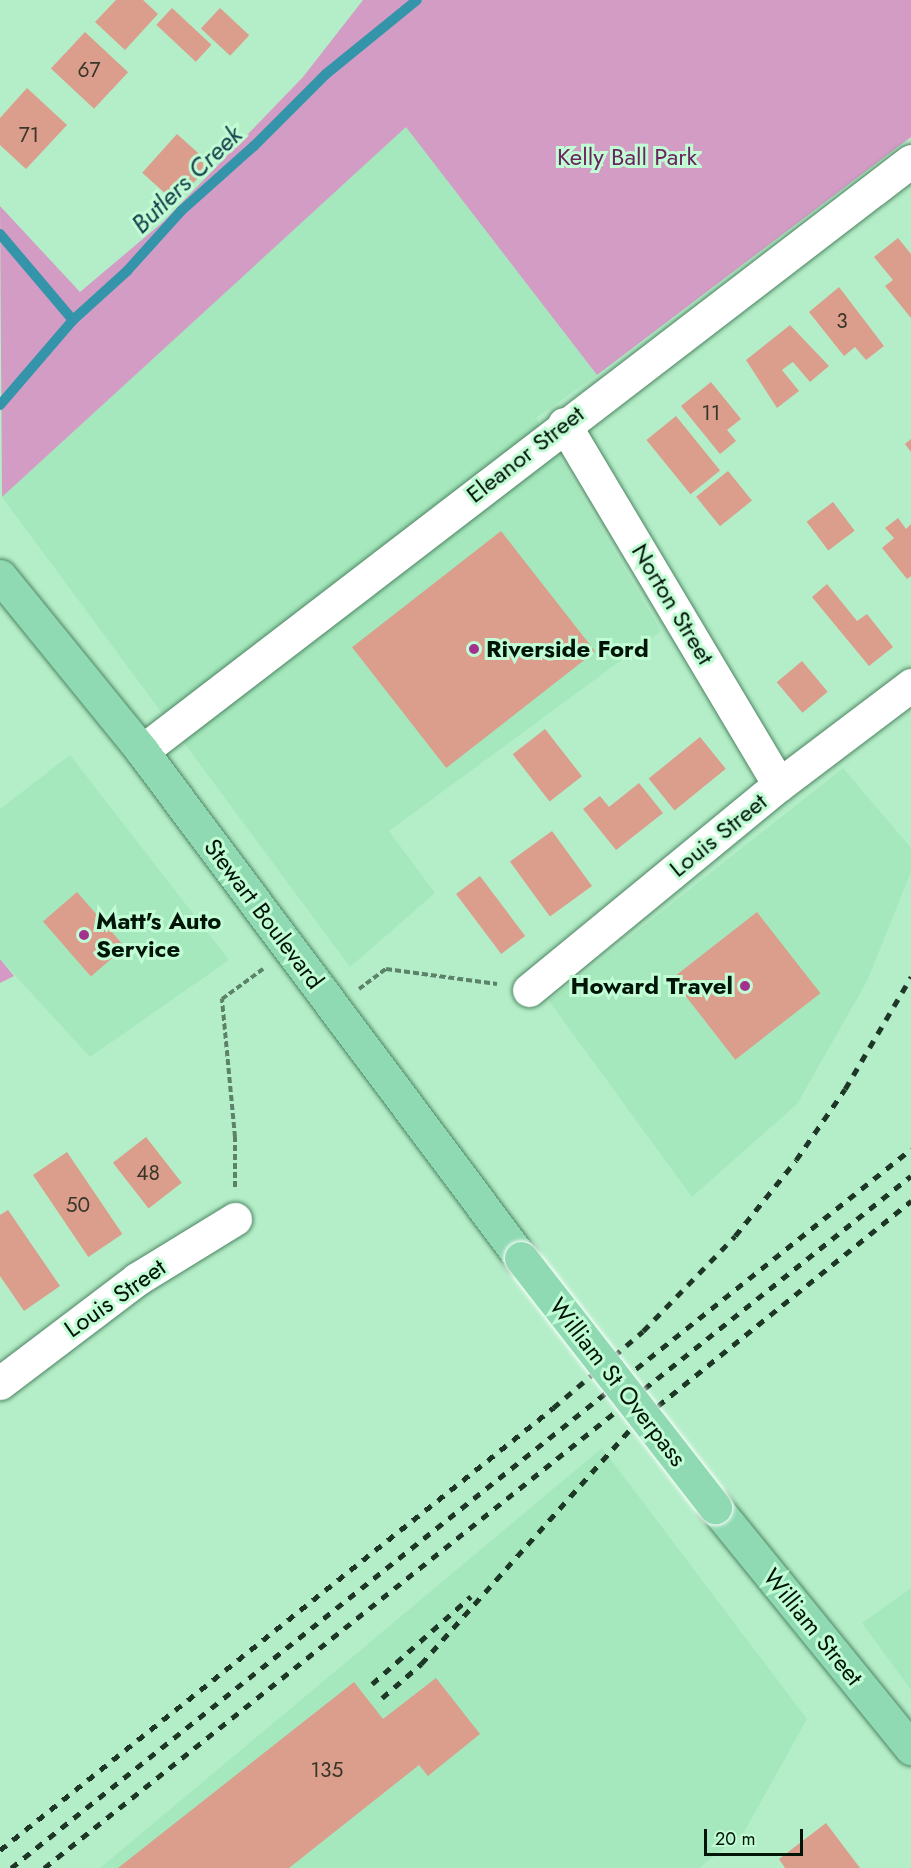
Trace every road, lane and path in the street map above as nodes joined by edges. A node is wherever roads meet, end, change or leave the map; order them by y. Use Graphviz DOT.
graph roads {
  1 [pos="911,161"];
  2 [pos="564,424"];
  3 [pos="0,576"];
  4 [pos="911,685"];
  5 [pos="142,751"];
  6 [pos="779,785"];
  7 [pos="290,949"];
  8 [pos="529,990"];
  9 [pos="334,1007"];
  10 [pos="235,1219"];
  11 [pos="521,1258"];
  12 [pos="0,1383"];
  13 [pos="715,1506"];
  14 [pos="911,1748"];
  1 -- 2 [label="street, Eleanor Street"];
  2 -- 5 [label="street, Eleanor Street"];
  2 -- 6 [label="street, Norton Street"];
  3 -- 5 [label="main road, Stewart Boulevard"];
  4 -- 6 [label="street, Louis Street"];
  5 -- 7 [label="main road, Stewart Boulevard"];
  6 -- 8 [label="street, Louis Street"];
  7 -- 9 [label="main road, Stewart Boulevard"];
  7 -- 10 [label="path"];
  8 -- 9 [label="path"];
  9 -- 11 [label="main road, Stewart Boulevard"];
  10 -- 12 [label="street, Louis Street"];
  11 -- 13 [label="main road, William St Overpass, bridge"];
  13 -- 14 [label="main road, William Street"];
}
